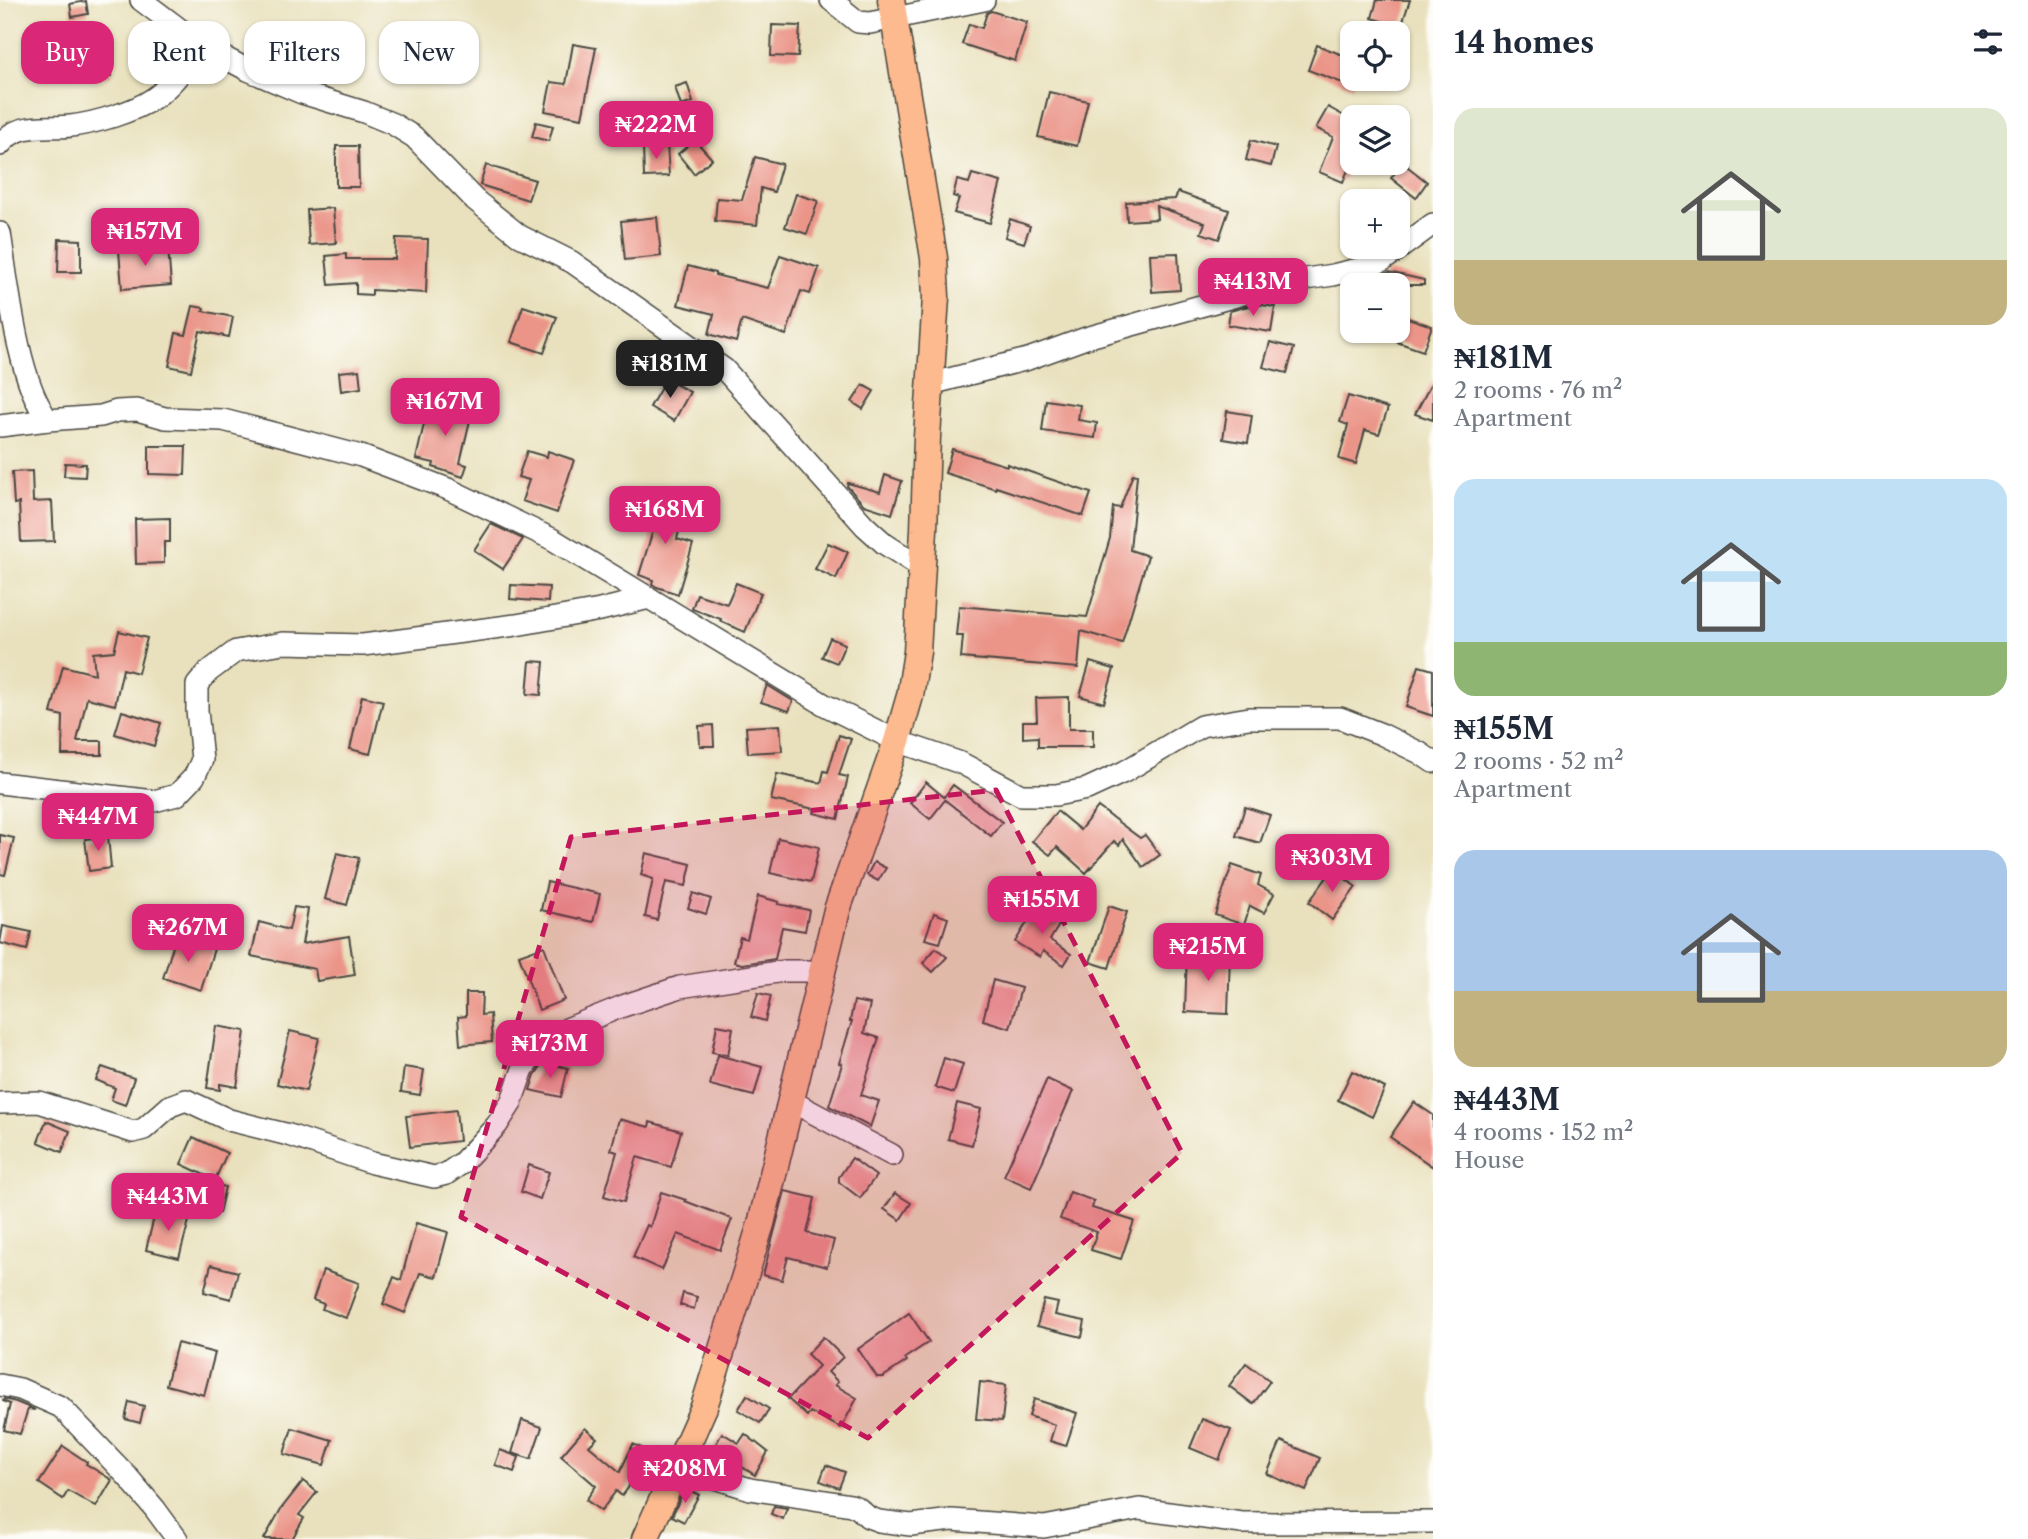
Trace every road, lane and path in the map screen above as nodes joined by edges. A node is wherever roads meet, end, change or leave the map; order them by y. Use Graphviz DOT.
graph roads {
  1 [pos="141,0"];
  2 [pos="831,0"];
  3 [pos="984,0"];
  4 [pos="892,10"];
  5 [pos="169,21"];
  6 [pos="230,61"];
  7 [pos="170,84"];
  8 [pos="0,145"];
  9 [pos="1433,224"];
  10 [pos="0,233"];
  11 [pos="7,319"];
  12 [pos="930,384"];
  13 [pos="48,420"];
  14 [pos="0,426"];
  15 [pos="922,568"];
  16 [pos="649,598"];
  17 [pos="897,741"];
  18 [pos="1433,762"];
  19 [pos="0,783"];
  20 [pos="820,977"];
  21 [pos="791,1101"];
  22 [pos="0,1103"];
  23 [pos="892,1155"];
  24 [pos="0,1385"];
  25 [pos="678,1467"];
  26 [pos="1433,1522"];
  27 [pos="882,1530"];
  28 [pos="177,1539"];
  29 [pos="645,1539"];
  1 -- 5 [label="street"];
  2 -- 4 [label="street"];
  3 -- 4 [label="street"];
  4 -- 12 [label="main road"];
  6 -- 15 [label="street"];
  7 -- 8 [label="street"];
  9 -- 12 [label="street"];
  10 -- 11 [label="street"];
  11 -- 13 [label="street"];
  12 -- 15 [label="main road"];
  13 -- 14 [label="street"];
  13 -- 16 [label="street"];
  15 -- 17 [label="main road"];
  16 -- 17 [label="street"];
  16 -- 19 [label="street"];
  17 -- 18 [label="street"];
  17 -- 20 [label="main road"];
  20 -- 21 [label="main road"];
  20 -- 22 [label="street"];
  21 -- 23 [label="street"];
  21 -- 25 [label="main road"];
  24 -- 28 [label="street"];
  25 -- 27 [label="street"];
  25 -- 29 [label="main road"];
  26 -- 27 [label="street"];
}
